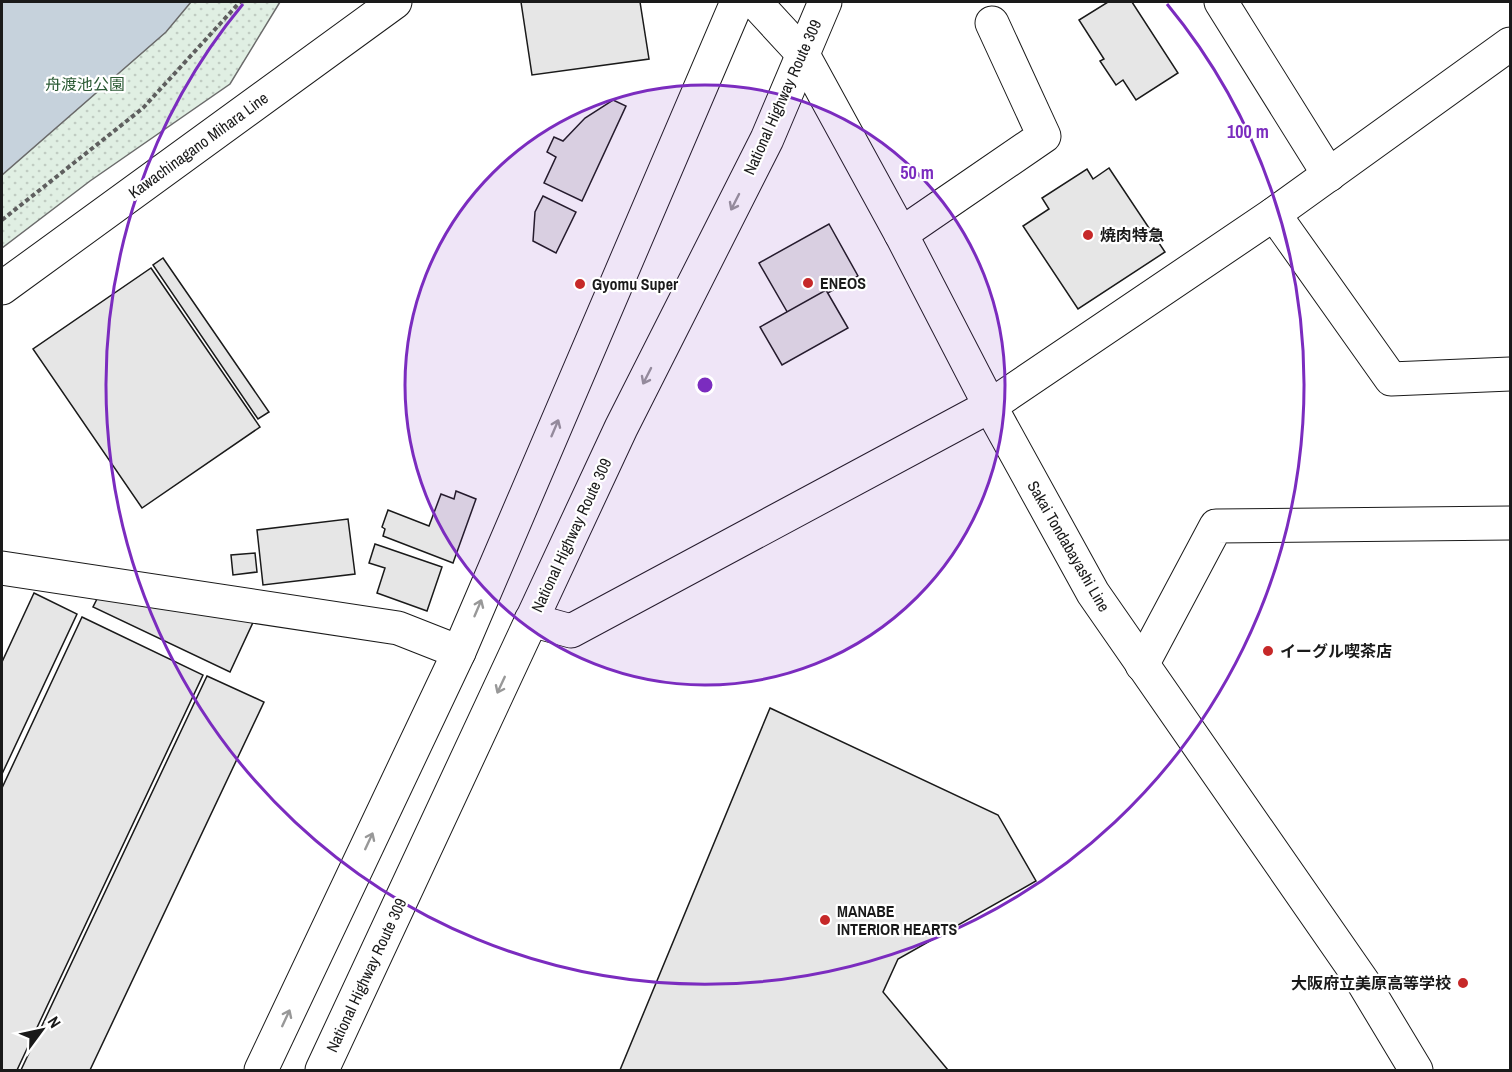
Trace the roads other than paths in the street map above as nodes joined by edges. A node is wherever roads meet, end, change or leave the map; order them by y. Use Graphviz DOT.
graph roads {
  1 [pos="395,2"];
  2 [pos="737,2"];
  3 [pos="755,2"];
  4 [pos="825,2"];
  5 [pos="1221,2"];
  6 [pos="992,23"];
  7 [pos="1510,44"];
  8 [pos="802,53"];
  9 [pos="1329,175"];
  10 [pos="1274,214"];
  11 [pos="901,234"];
  12 [pos="2,288"];
  13 [pos="1510,374"];
  14 [pos="990,406"];
  15 [pos="1510,523"];
  16 [pos="2,568"];
  17 [pos="531,620"];
  18 [pos="459,652"];
  19 [pos="1142,665"];
  20 [pos="261,1071"];
  21 [pos="322,1071"];
  22 [pos="1416,1071"];
  1 -- 12 [label="main road, Kawachinagano Mihara Line"];
  18 -- 2 [label="main road, one-way"];
  3 -- 8 [label="main road, Sakai Tondabayashi Line"];
  4 -- 8 [label="main road, National Highway Route 309"];
  5 -- 9 [label="main road"];
  6 -- 11 [label="main road"];
  7 -- 9 [label="main road"];
  8 -- 11 [label="main road, Sakai Tondabayashi Line"];
  8 -- 17 [label="main road, National Highway Route 309, one-way"];
  9 -- 10 [label="main road"];
  10 -- 13 [label="main road"];
  10 -- 14 [label="main road"];
  11 -- 14 [label="main road, Sakai Tondabayashi Line"];
  14 -- 17 [label="main road"];
  14 -- 19 [label="main road, Sakai Tondabayashi Line"];
  15 -- 19 [label="main road"];
  16 -- 18 [label="main road"];
  17 -- 21 [label="main road, National Highway Route 309, one-way"];
  20 -- 18 [label="main road, one-way"];
  19 -- 22 [label="main road, Sakai Tondabayashi Line"];
}
